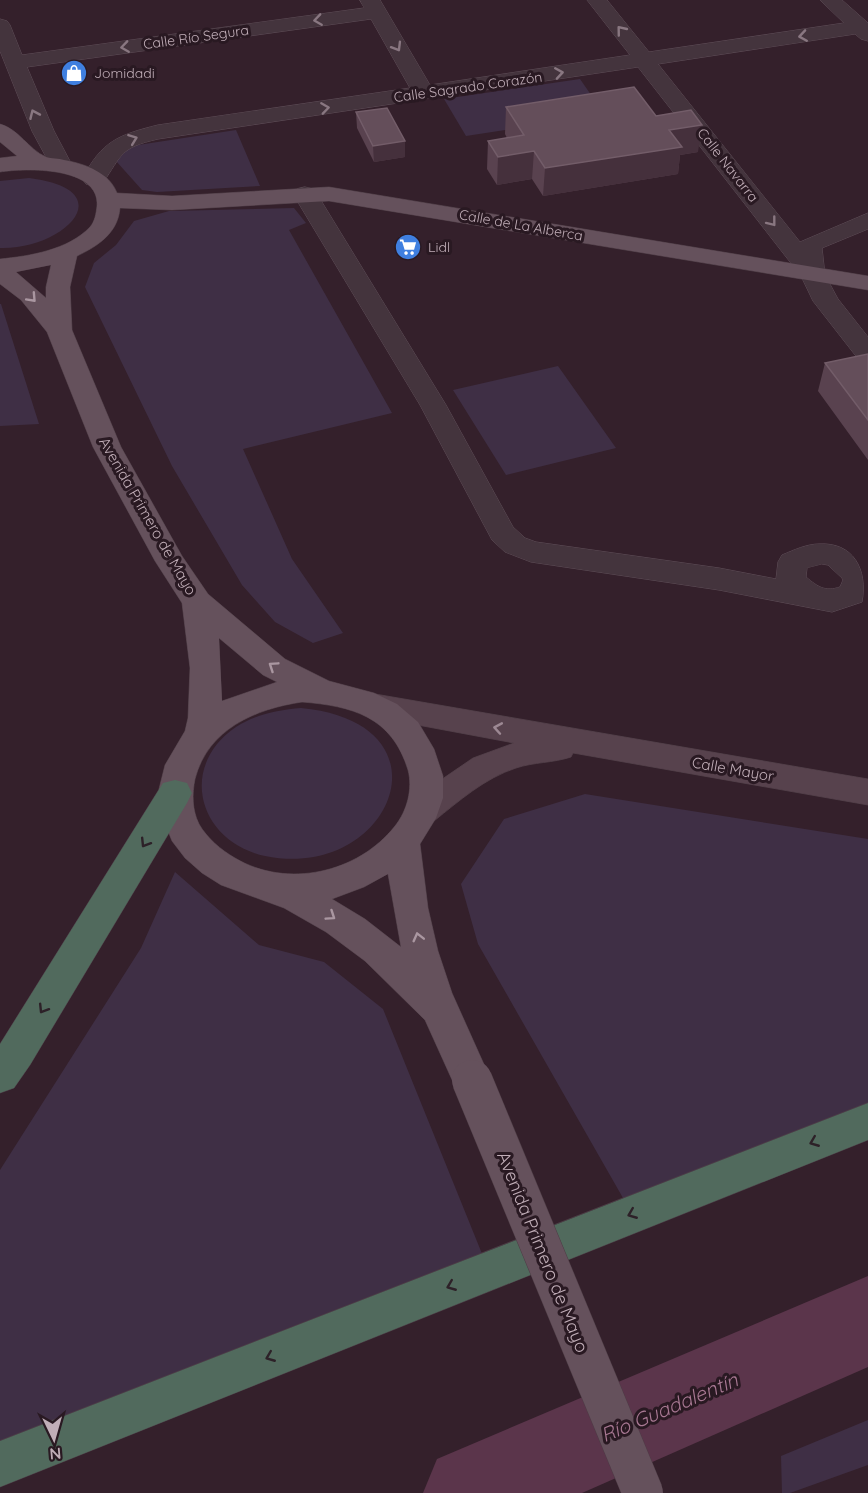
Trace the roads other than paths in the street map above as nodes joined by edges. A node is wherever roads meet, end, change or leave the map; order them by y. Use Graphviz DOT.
graph roads {
  1 [pos="597,0"];
  2 [pos="830,0"];
  3 [pos="373,6"];
  4 [pos="0,25"];
  5 [pos="864,31"];
  6 [pos="646,60"];
  7 [pos="15,62"];
  8 [pos="424,93"];
  9 [pos="0,131"];
  10 [pos="49,164"];
  11 [pos="0,165"];
  12 [pos="94,179"];
  13 [pos="305,194"];
  14 [pos="108,210"];
  15 [pos="868,220"];
  16 [pos="66,252"];
  17 [pos="0,266"];
  18 [pos="0,272"];
  19 [pos="813,275"];
  20 [pos="868,283"];
  21 [pos="59,330"];
  22 [pos="868,354"];
  23 [pos="793,562"];
  24 [pos="719,579"];
  25 [pos="810,597"];
  26 [pos="197,602"];
  27 [pos="326,692"];
  28 [pos="375,706"];
  29 [pos="201,735"];
  30 [pos="597,746"];
  31 [pos="868,792"];
  32 [pos="176,793"];
  33 [pos="422,811"];
  34 [pos="404,843"];
  35 [pos="279,888"];
  36 [pos="441,1013"];
  37 [pos="0,1075"];
  38 [pos="868,1121"];
  39 [pos="0,1464"];
  40 [pos="643,1493"];
  6 -- 1 [label="street, Calle Navarra, one-way"];
  2 -- 5 [label="street"];
  3 -- 7 [label="street, Calle Río Segura, one-way"];
  3 -- 8 [label="street, one-way"];
  4 -- 7 [label="street"];
  5 -- 6 [label="street, Calle Sagrado Corazón, one-way"];
  8 -- 6 [label="street, Calle Sagrado Corazón, one-way"];
  6 -- 19 [label="street, Calle Navarra, one-way"];
  10 -- 7 [label="street, one-way"];
  12 -- 8 [label="street, Calle Sagrado Corazón, one-way"];
  9 -- 10 [label="main road"];
  10 -- 11 [label="main road"];
  10 -- 12 [label="main road"];
  12 -- 14 [label="main road"];
  13 -- 14 [label="main road, Calle de La Alberca"];
  13 -- 19 [label="main road, Calle de La Alberca"];
  13 -- 24 [label="street"];
  14 -- 16 [label="main road"];
  15 -- 19 [label="street"];
  16 -- 17 [label="main road"];
  16 -- 21 [label="main road, Avenida Primero de Mayo"];
  18 -- 21 [label="main road, Avenida Primero de Mayo, one-way"];
  19 -- 20 [label="main road, Calle de La Alberca"];
  19 -- 22 [label="street"];
  21 -- 26 [label="main road, Avenida Primero de Mayo"];
  23 -- 24 [label="street"];
  23 -- 25 [label="street"];
  23 -- 25 [label="street"];
  24 -- 25 [label="street"];
  27 -- 26 [label="main road, Avenida Primero de Mayo, one-way"];
  26 -- 29 [label="main road, Avenida Primero de Mayo"];
  27 -- 28 [label="main road"];
  27 -- 29 [label="main road"];
  30 -- 28 [label="street, Calle Mayor, one-way"];
  28 -- 33 [label="main road"];
  29 -- 32 [label="main road"];
  30 -- 31 [label="street, Calle Mayor"];
  30 -- 33 [label="street, Calle Mayor"];
  32 -- 35 [label="main road"];
  32 -- 37 [label="highway, one-way"];
  33 -- 34 [label="main road"];
  34 -- 35 [label="main road"];
  36 -- 34 [label="main road, Avenida Primero de Mayo, one-way"];
  35 -- 36 [label="main road, Avenida Primero de Mayo, one-way"];
  36 -- 40 [label="main road, Avenida Primero de Mayo, bridge"];
  38 -- 39 [label="highway, one-way"];
}
